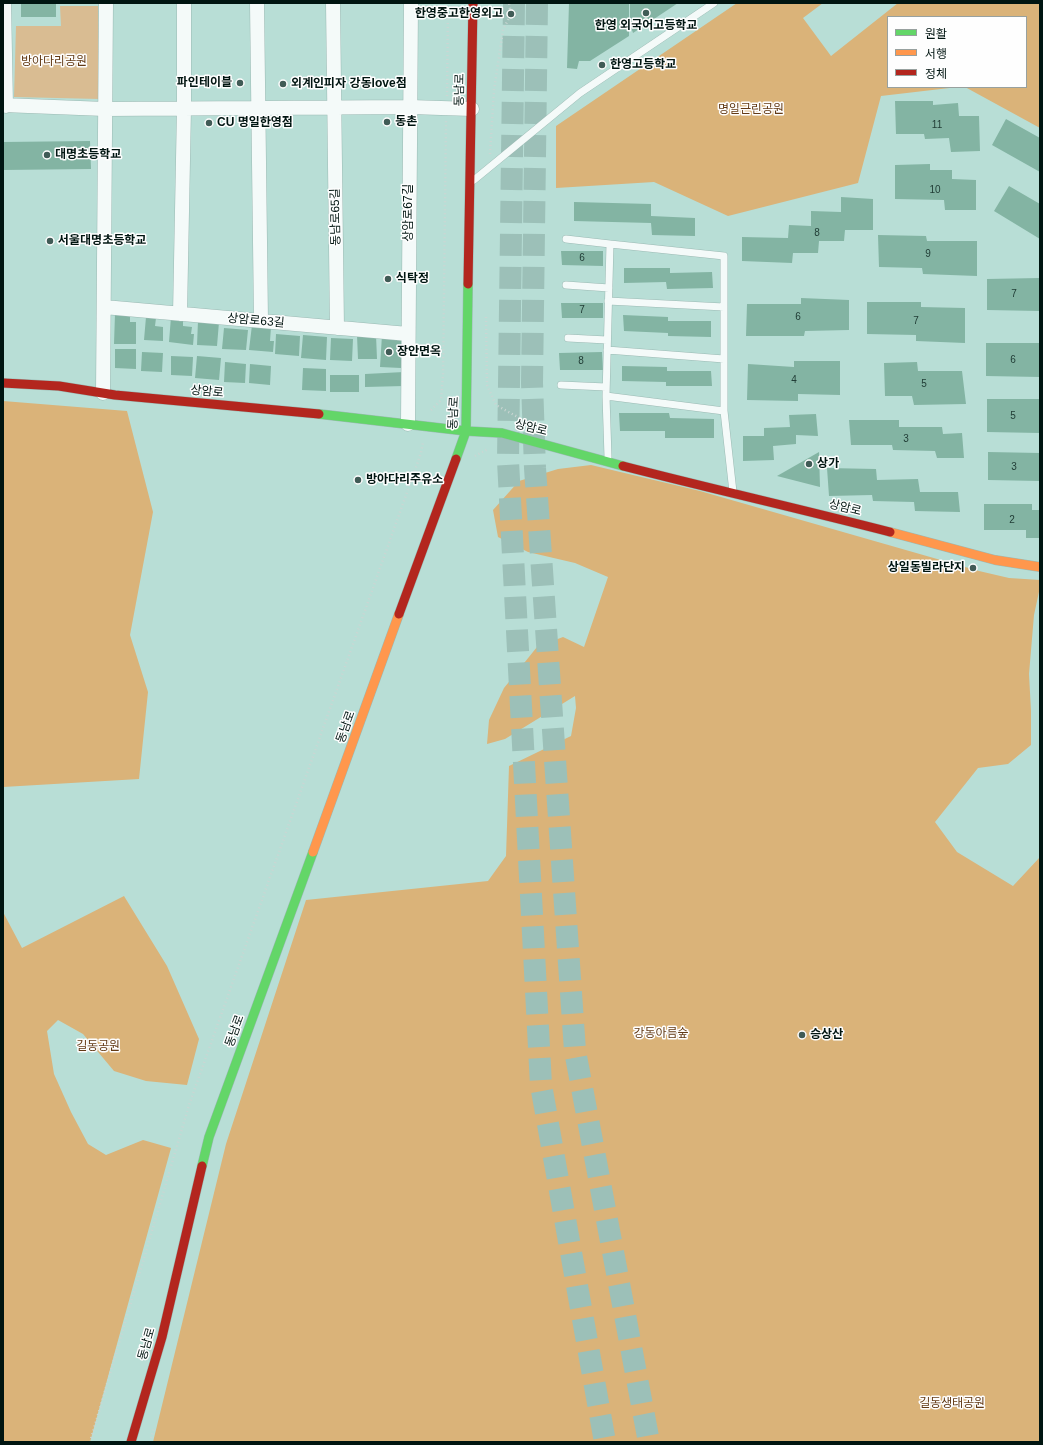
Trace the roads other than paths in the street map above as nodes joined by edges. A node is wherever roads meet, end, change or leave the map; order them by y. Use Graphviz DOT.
graph roads {
  1 [pos="4,3"];
  2 [pos="106,3"];
  3 [pos="184,3"];
  4 [pos="257,3"];
  5 [pos="333,3"];
  6 [pos="411,3"];
  7 [pos="473,3"];
  8 [pos="714,3"];
  9 [pos="4,106"];
  10 [pos="410,106"];
  11 [pos="335,107"];
  12 [pos="184,108"];
  13 [pos="260,108"];
  14 [pos="105,109"];
  15 [pos="472,109"];
  16 [pos="471,182"];
  17 [pos="566,239"];
  18 [pos="610,244"];
  19 [pos="566,285"];
  20 [pos="609,288"];
  21 [pos="608,301"];
  22 [pos="724,307"];
  23 [pos="104,308"];
  24 [pos="180,314"];
  25 [pos="261,321"];
  26 [pos="337,328"];
  27 [pos="408,334"];
  28 [pos="568,338"];
  29 [pos="607,340"];
  30 [pos="607,350"];
  31 [pos="724,359"];
  32 [pos="3,383"];
  33 [pos="561,385"];
  34 [pos="606,387"];
  35 [pos="103,394"];
  36 [pos="606,396"];
  37 [pos="724,411"];
  38 [pos="408,424"];
  39 [pos="466,431"];
  40 [pos="608,457"];
  41 [pos="733,492"];
  42 [pos="1040,567"];
  43 [pos="131,1442"];
  1 -- 9 [label="street"];
  2 -- 14 [label="street"];
  3 -- 12 [label="street"];
  4 -- 13 [label="street"];
  5 -- 11 [label="street, 동남로65길"];
  6 -- 10 [label="street, 상암로67길"];
  7 -- 15 [label="main road, 동남로"];
  8 -- 16 [label="lane"];
  9 -- 14 [label="street"];
  10 -- 11 [label="street"];
  10 -- 15 [label="street"];
  10 -- 27 [label="street, 상암로67길"];
  11 -- 13 [label="street"];
  11 -- 26 [label="street, 동남로65길"];
  12 -- 13 [label="street"];
  12 -- 14 [label="street"];
  12 -- 24 [label="street"];
  13 -- 25 [label="street"];
  14 -- 23 [label="street"];
  15 -- 16 [label="main road, 동남로"];
  16 -- 39 [label="main road, 동남로"];
  17 -- 18 [label="lane"];
  18 -- 20 [label="lane"];
  18 -- 22 [label="lane"];
  19 -- 20 [label="lane"];
  20 -- 21 [label="lane"];
  21 -- 22 [label="lane"];
  21 -- 29 [label="lane"];
  22 -- 31 [label="lane"];
  23 -- 24 [label="street, 상암로63길"];
  23 -- 35 [label="street"];
  24 -- 25 [label="street, 상암로63길"];
  25 -- 26 [label="street, 상암로63길"];
  26 -- 27 [label="street, 상암로63길"];
  27 -- 38 [label="street, 상암로67길"];
  28 -- 29 [label="lane"];
  29 -- 30 [label="lane"];
  30 -- 31 [label="lane"];
  30 -- 34 [label="lane"];
  31 -- 37 [label="lane"];
  32 -- 35 [label="main road, 상암로"];
  33 -- 34 [label="lane"];
  34 -- 36 [label="lane"];
  35 -- 38 [label="main road, 상암로"];
  36 -- 37 [label="lane"];
  36 -- 40 [label="lane"];
  37 -- 41 [label="lane"];
  38 -- 39 [label="main road, 상암로"];
  39 -- 41 [label="main road, 상암로"];
  39 -- 43 [label="main road, 동남로"];
  41 -- 42 [label="main road, 상암로"];
}
